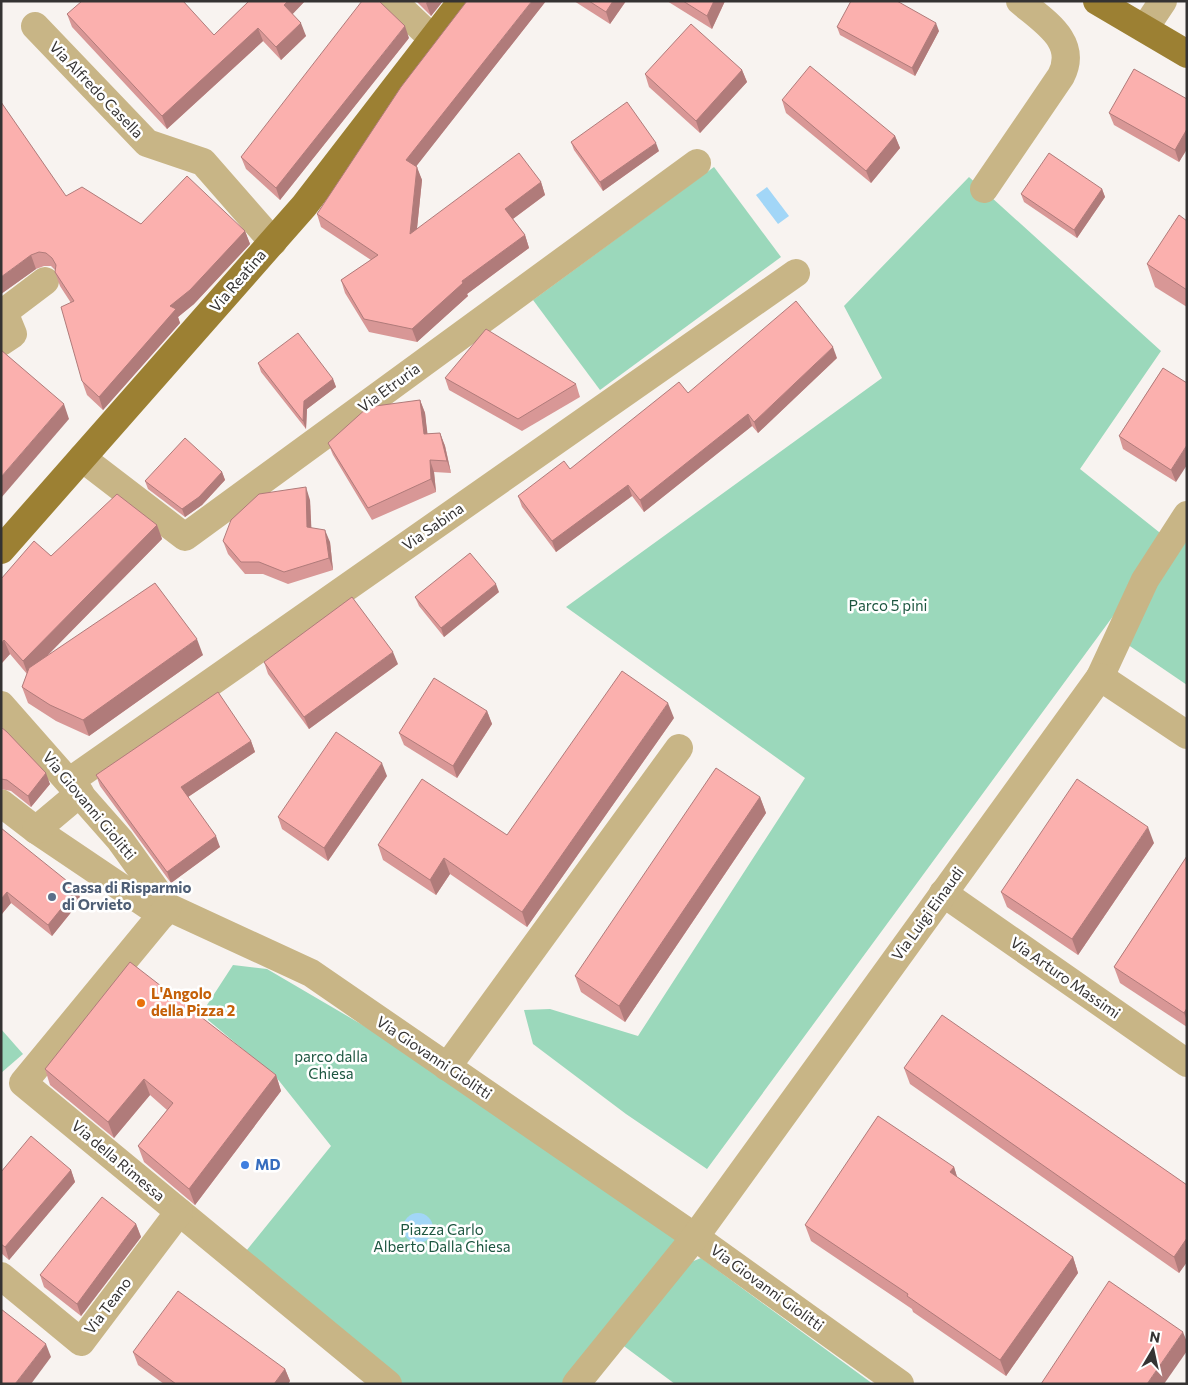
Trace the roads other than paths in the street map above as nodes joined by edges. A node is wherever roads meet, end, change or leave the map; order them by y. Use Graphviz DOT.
graph roads {
  1 [pos="393,1"];
  2 [pos="462,1"];
  3 [pos="1020,1"];
  4 [pos="1097,1"];
  5 [pos="1163,1"];
  6 [pos="35,26"];
  7 [pos="1145,28"];
  8 [pos="434,40"];
  9 [pos="1187,54"];
  10 [pos="697,163"];
  11 [pos="984,189"];
  12 [pos="273,242"];
  13 [pos="796,273"];
  14 [pos="45,281"];
  15 [pos="1,342"];
  16 [pos="82,458"];
  17 [pos="1187,515"];
  18 [pos="1,550"];
  19 [pos="1100,677"];
  20 [pos="1,705"];
  21 [pos="1187,736"];
  22 [pos="679,748"];
  23 [pos="75,787"];
  24 [pos="1,803"];
  25 [pos="36,830"];
  26 [pos="943,893"];
  27 [pos="165,911"];
  28 [pos="1187,1063"];
  29 [pos="447,1067"];
  30 [pos="179,1212"];
  31 [pos="695,1237"];
  32 [pos="1,1276"];
  33 [pos="388,1384"];
  34 [pos="576,1384"];
  35 [pos="900,1384"];
  1 -- 8 [label="street"];
  2 -- 8 [label="main road, Via Reatina"];
  3 -- 11 [label="street"];
  4 -- 7 [label="main road"];
  5 -- 7 [label="street"];
  6 -- 12 [label="street, Via Alfredo Casella"];
  7 -- 9 [label="main road"];
  8 -- 12 [label="main road, Via Reatina"];
  10 -- 16 [label="street, Via Etruria"];
  12 -- 16 [label="main road, Via Reatina"];
  13 -- 23 [label="street, Via Sabina"];
  14 -- 15 [label="street"];
  16 -- 18 [label="main road, Via Reatina"];
  17 -- 19 [label="street, Via Luigi Einaudi"];
  19 -- 21 [label="street"];
  19 -- 26 [label="street, Via Luigi Einaudi"];
  20 -- 23 [label="street, Via Giovanni Giolitti"];
  22 -- 29 [label="street"];
  23 -- 25 [label="street, Via Sabina"];
  23 -- 27 [label="street, Via Giovanni Giolitti"];
  24 -- 25 [label="street"];
  25 -- 27 [label="street"];
  26 -- 28 [label="street, Via Arturo Massimi"];
  26 -- 31 [label="street, Via Luigi Einaudi"];
  27 -- 29 [label="street, Via Giovanni Giolitti"];
  27 -- 30 [label="street, Via della Rimessa"];
  29 -- 31 [label="street, Via Giovanni Giolitti"];
  30 -- 32 [label="street, Via Teano"];
  30 -- 33 [label="street, Via della Rimessa"];
  31 -- 34 [label="street"];
  31 -- 35 [label="street, Via Giovanni Giolitti"];
}
